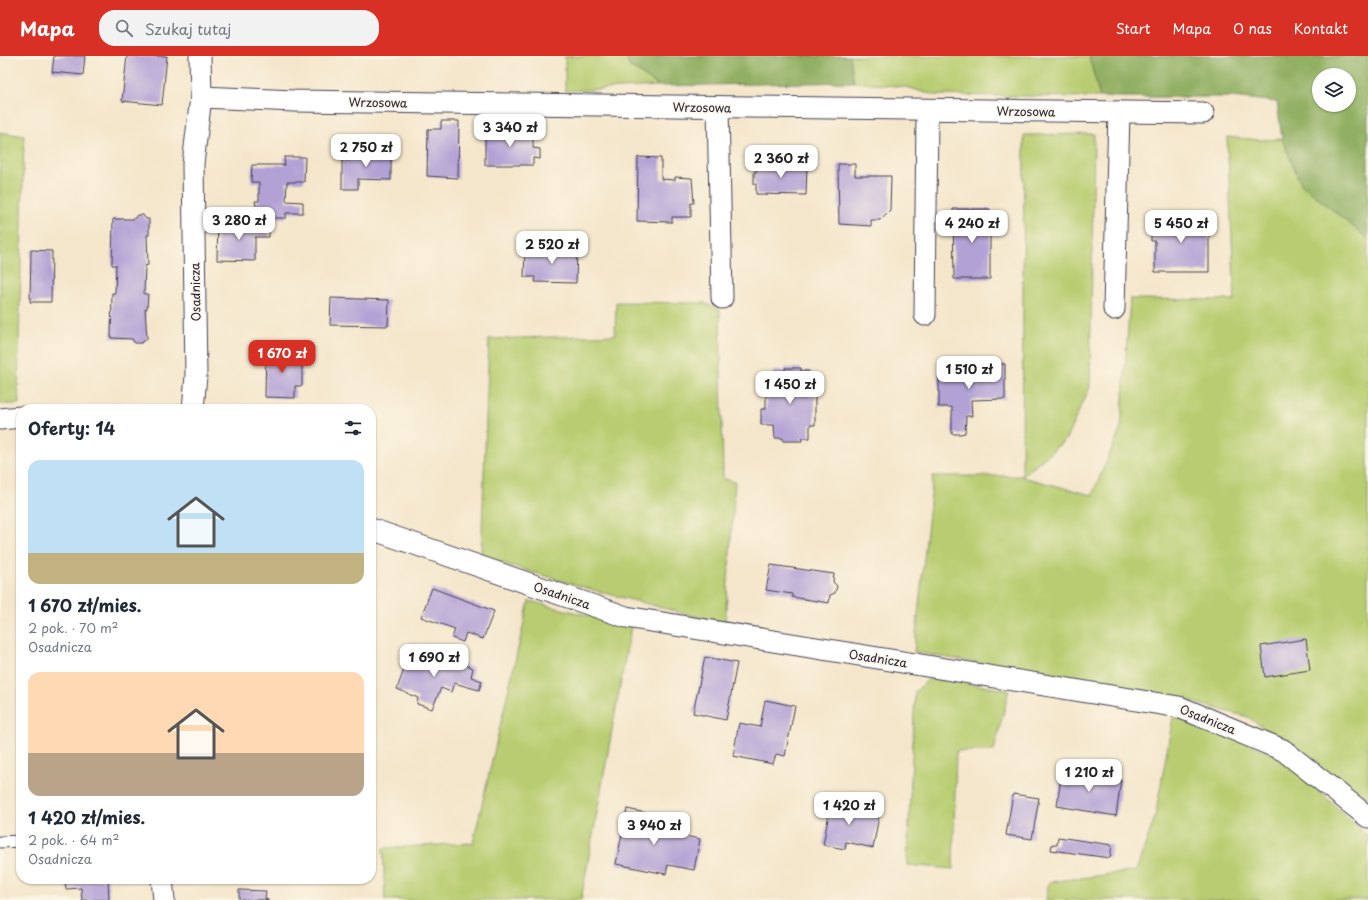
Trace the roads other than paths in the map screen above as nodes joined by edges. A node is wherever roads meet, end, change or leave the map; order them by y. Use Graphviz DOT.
graph roads {
  1 [pos="200,56"];
  2 [pos="201,97"];
  3 [pos="718,107"];
  4 [pos="927,110"];
  5 [pos="1119,112"];
  6 [pos="1203,113"];
  7 [pos="722,298"];
  8 [pos="1114,310"];
  9 [pos="924,315"];
  10 [pos="193,404"];
  11 [pos="16,417"];
  12 [pos="0,419"];
  13 [pos="376,531"];
  14 [pos="1368,818"];
  15 [pos="16,841"];
  16 [pos="0,842"];
  17 [pos="162,884"];
  18 [pos="164,900"];
  1 -- 2 [label="street, Osadnicza"];
  2 -- 3 [label="street, Wrzosowa"];
  2 -- 10 [label="street, Osadnicza"];
  3 -- 4 [label="street, Wrzosowa"];
  3 -- 7 [label="street"];
  4 -- 5 [label="street, Wrzosowa"];
  4 -- 9 [label="street"];
  5 -- 6 [label="street, Wrzosowa"];
  5 -- 8 [label="street"];
  11 -- 12 [label="street"];
  13 -- 14 [label="street, Osadnicza"];
  15 -- 16 [label="lane"];
  17 -- 18 [label="street"];
}
